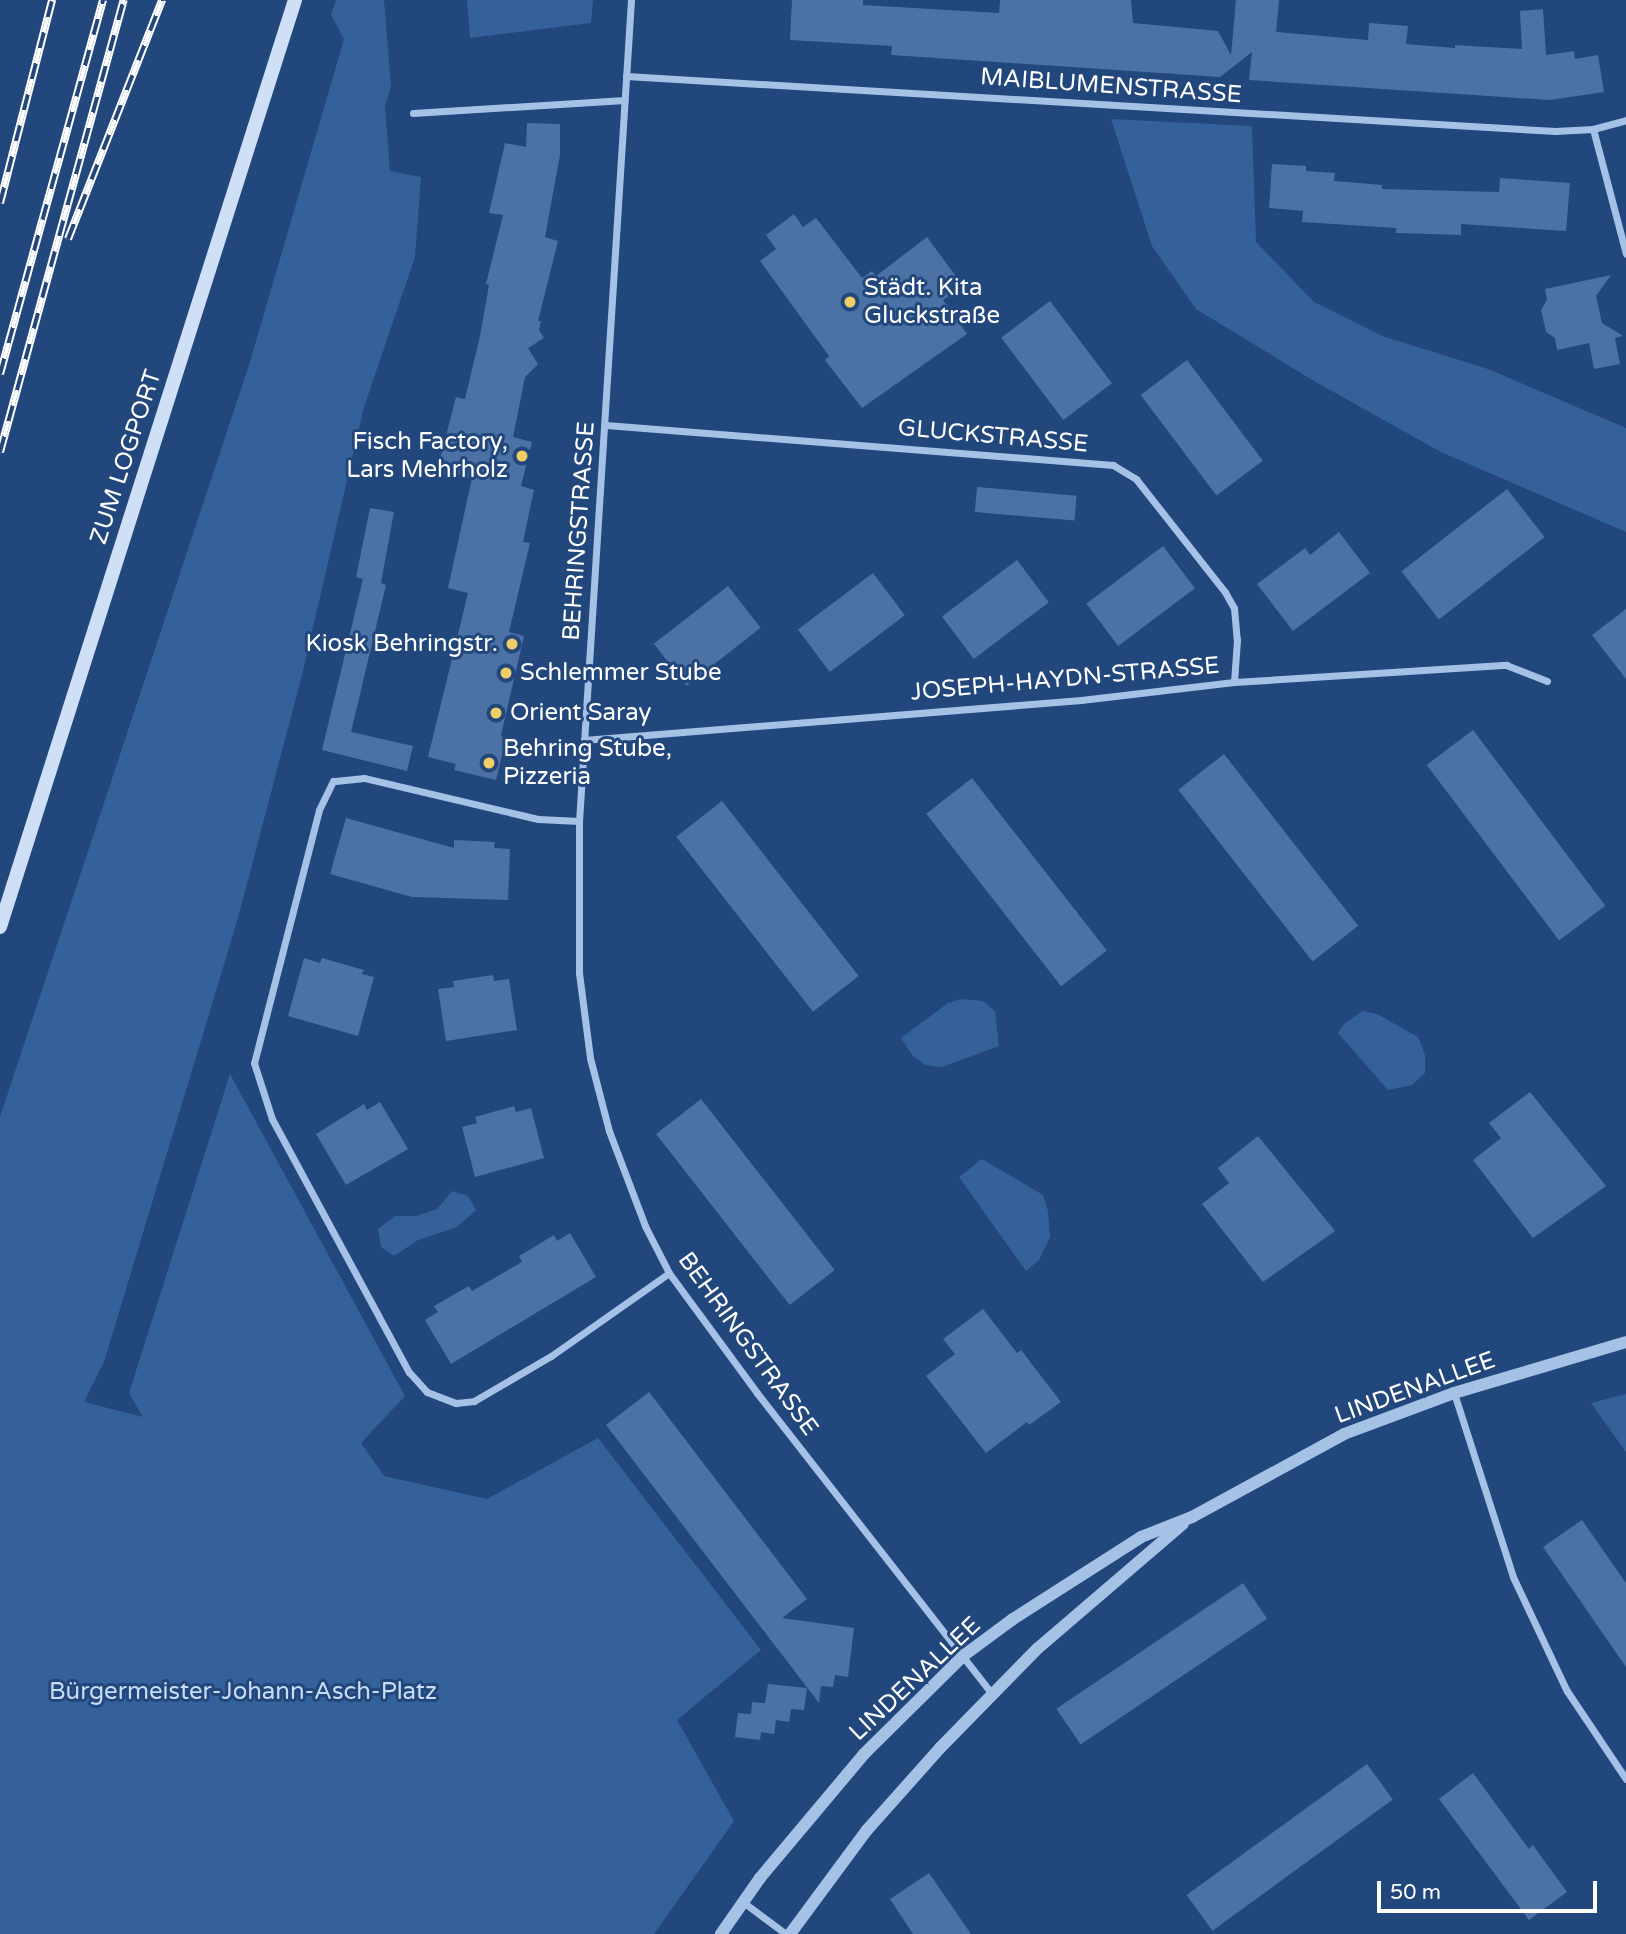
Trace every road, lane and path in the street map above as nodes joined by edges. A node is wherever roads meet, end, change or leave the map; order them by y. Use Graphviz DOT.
graph roads {
  1 [pos="295,0"];
  2 [pos="631,0"];
  3 [pos="626,76"];
  4 [pos="625,100"];
  5 [pos="413,114"];
  6 [pos="1626,120"];
  7 [pos="1593,129"];
  8 [pos="1626,254"];
  9 [pos="606,425"];
  10 [pos="1547,681"];
  11 [pos="1234,682"];
  12 [pos="584,740"];
  13 [pos="579,821"];
  14 [pos="0,927"];
  15 [pos="669,1273"];
  16 [pos="1626,1342"];
  17 [pos="1454,1392"];
  18 [pos="1192,1517"];
  19 [pos="963,1656"];
  20 [pos="993,1695"];
  21 [pos="1626,1779"];
  22 [pos="743,1902"];
  23 [pos="721,1934"];
  24 [pos="788,1934"];
  1 -- 14 [label="main road, ZUM LOGPORT"];
  2 -- 3 [label="street, BEHRINGSTRASSE"];
  3 -- 4 [label="street, BEHRINGSTRASSE"];
  3 -- 7 [label="street, MAIBLUMENSTRASSE"];
  4 -- 5 [label="street"];
  4 -- 9 [label="street, BEHRINGSTRASSE"];
  6 -- 7 [label="street, MAIBLUMENSTRASSE"];
  7 -- 8 [label="street"];
  9 -- 11 [label="street, GLUCKSTRASSE"];
  9 -- 12 [label="street, BEHRINGSTRASSE"];
  10 -- 11 [label="street, JOSEPH-HAYDN-STRASSE"];
  11 -- 12 [label="street, JOSEPH-HAYDN-STRASSE"];
  12 -- 13 [label="street, BEHRINGSTRASSE"];
  13 -- 15 [label="street, BEHRINGSTRASSE"];
  13 -- 15 [label="street"];
  15 -- 19 [label="street, BEHRINGSTRASSE"];
  16 -- 17 [label="street, LINDENALLEE"];
  17 -- 18 [label="street, LINDENALLEE"];
  17 -- 21 [label="street"];
  18 -- 19 [label="street, LINDENALLEE"];
  18 -- 20 [label="street, LINDENALLEE"];
  19 -- 20 [label="street, BEHRINGSTRASSE"];
  19 -- 22 [label="street, LINDENALLEE"];
  20 -- 24 [label="street, LINDENALLEE"];
  22 -- 23 [label="street, LINDENALLEE"];
  22 -- 24 [label="street"];
}
